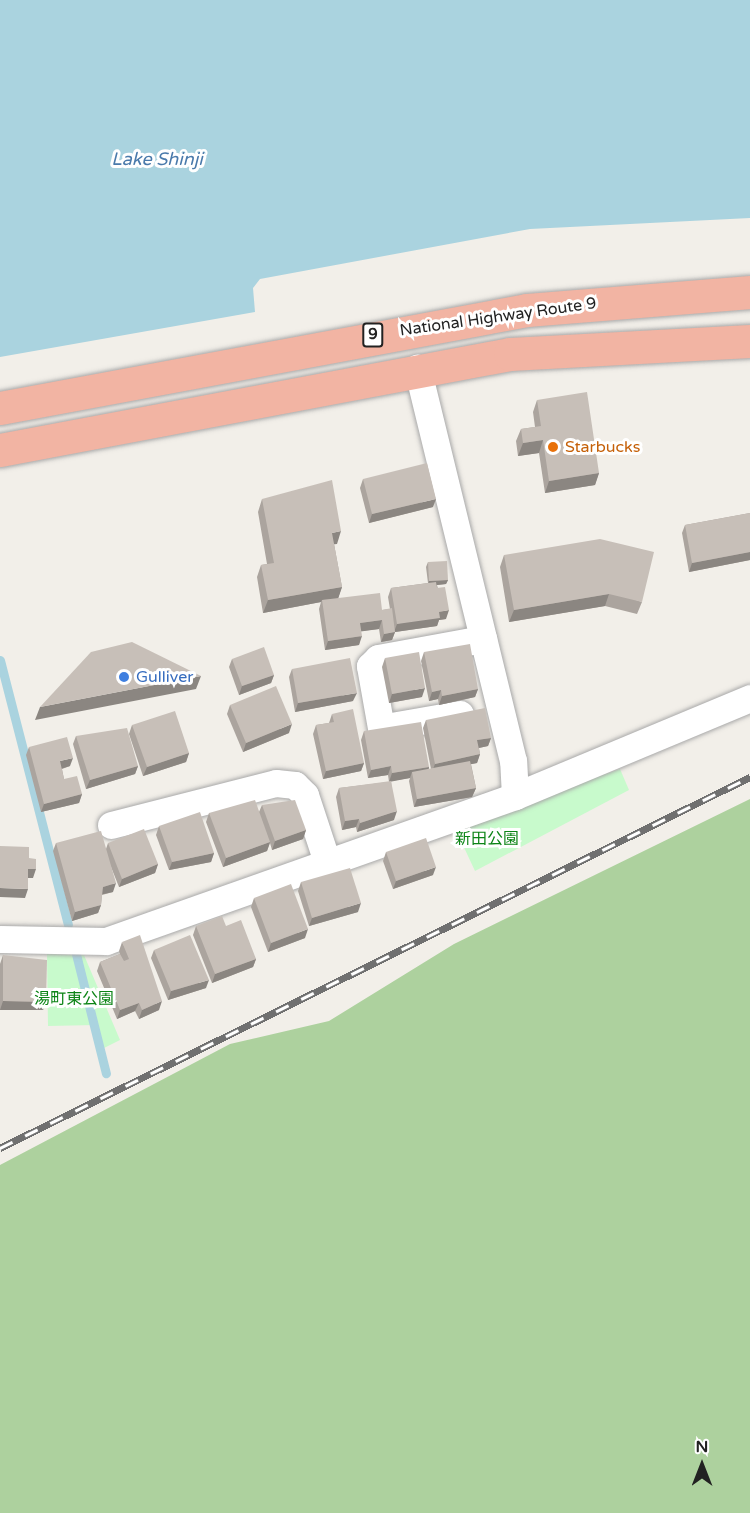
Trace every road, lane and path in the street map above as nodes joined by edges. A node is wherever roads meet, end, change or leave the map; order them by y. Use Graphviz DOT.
graph roads {
  1 [pos="750,292"];
  2 [pos="750,341"];
  3 [pos="417,368"];
  4 [pos="0,408"];
  5 [pos="0,450"];
  6 [pos="483,639"];
  7 [pos="750,698"];
  8 [pos="500,706"];
  9 [pos="515,796"];
  10 [pos="111,825"];
  11 [pos="328,865"];
  12 [pos="0,939"];
  1 -- 4 [label="highway, National Highway Route 9 / 9"];
  2 -- 3 [label="highway"];
  3 -- 5 [label="highway"];
  3 -- 6 [label="street"];
  6 -- 8 [label="street"];
  6 -- 8 [label="street"];
  7 -- 9 [label="street"];
  8 -- 9 [label="street"];
  9 -- 11 [label="street"];
  10 -- 11 [label="street"];
  11 -- 12 [label="street"];
}
